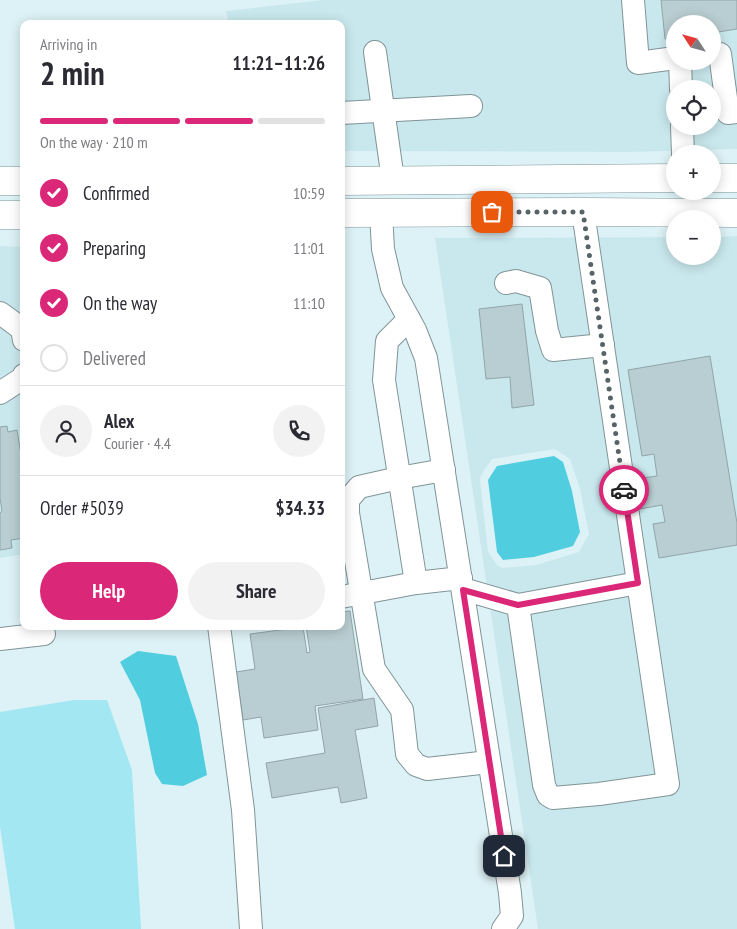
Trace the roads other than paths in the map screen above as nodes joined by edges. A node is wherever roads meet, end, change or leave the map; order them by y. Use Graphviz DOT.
graph roads {
  1 [pos="633,0"];
  2 [pos="375,52"];
  3 [pos="723,54"];
  4 [pos="666,59"];
  5 [pos="471,106"];
  6 [pos="383,111"];
  7 [pos="737,112"];
  8 [pos="345,113"];
  9 [pos="666,178"];
  10 [pos="721,178"];
  11 [pos="737,178"];
  12 [pos="393,180"];
  13 [pos="0,181"];
  14 [pos="20,181"];
  15 [pos="345,181"];
  16 [pos="583,212"];
  17 [pos="345,213"];
  18 [pos="381,213"];
  19 [pos="737,213"];
  20 [pos="0,215"];
  21 [pos="20,215"];
  22 [pos="506,283"];
  23 [pos="0,313"];
  24 [pos="409,319"];
  25 [pos="20,328"];
  26 [pos="602,344"];
  27 [pos="20,380"];
  28 [pos="0,393"];
  29 [pos="444,470"];
  30 [pos="399,478"];
  31 [pos="638,583"];
  32 [pos="416,584"];
  33 [pos="462,584"];
  34 [pos="352,595"];
  35 [pos="518,605"];
  36 [pos="220,630"];
  37 [pos="44,634"];
  38 [pos="0,639"];
  39 [pos="489,762"];
  40 [pos="251,929"];
  41 [pos="503,929"];
  1 -- 4 [label="street"];
  2 -- 6 [label="street"];
  3 -- 7 [label="street"];
  5 -- 6 [label="street"];
  6 -- 8 [label="street"];
  6 -- 12 [label="street"];
  9 -- 12 [label="main road"];
  10 -- 11 [label="main road"];
  12 -- 15 [label="main road"];
  13 -- 14 [label="main road"];
  16 -- 18 [label="main road"];
  16 -- 19 [label="main road"];
  16 -- 26 [label="street"];
  17 -- 18 [label="main road"];
  18 -- 24 [label="street"];
  20 -- 21 [label="main road"];
  22 -- 26 [label="street"];
  23 -- 25 [label="street"];
  24 -- 29 [label="street"];
  24 -- 30 [label="street"];
  26 -- 31 [label="street"];
  27 -- 28 [label="street"];
  29 -- 30 [label="street"];
  29 -- 33 [label="street"];
  30 -- 32 [label="street"];
  30 -- 34 [label="street"];
  31 -- 35 [label="street"];
  31 -- 35 [label="street"];
  32 -- 33 [label="street"];
  32 -- 34 [label="street"];
  33 -- 35 [label="street"];
  33 -- 39 [label="street"];
  34 -- 39 [label="street"];
  36 -- 40 [label="street"];
  37 -- 38 [label="street"];
  39 -- 41 [label="street"];
}
